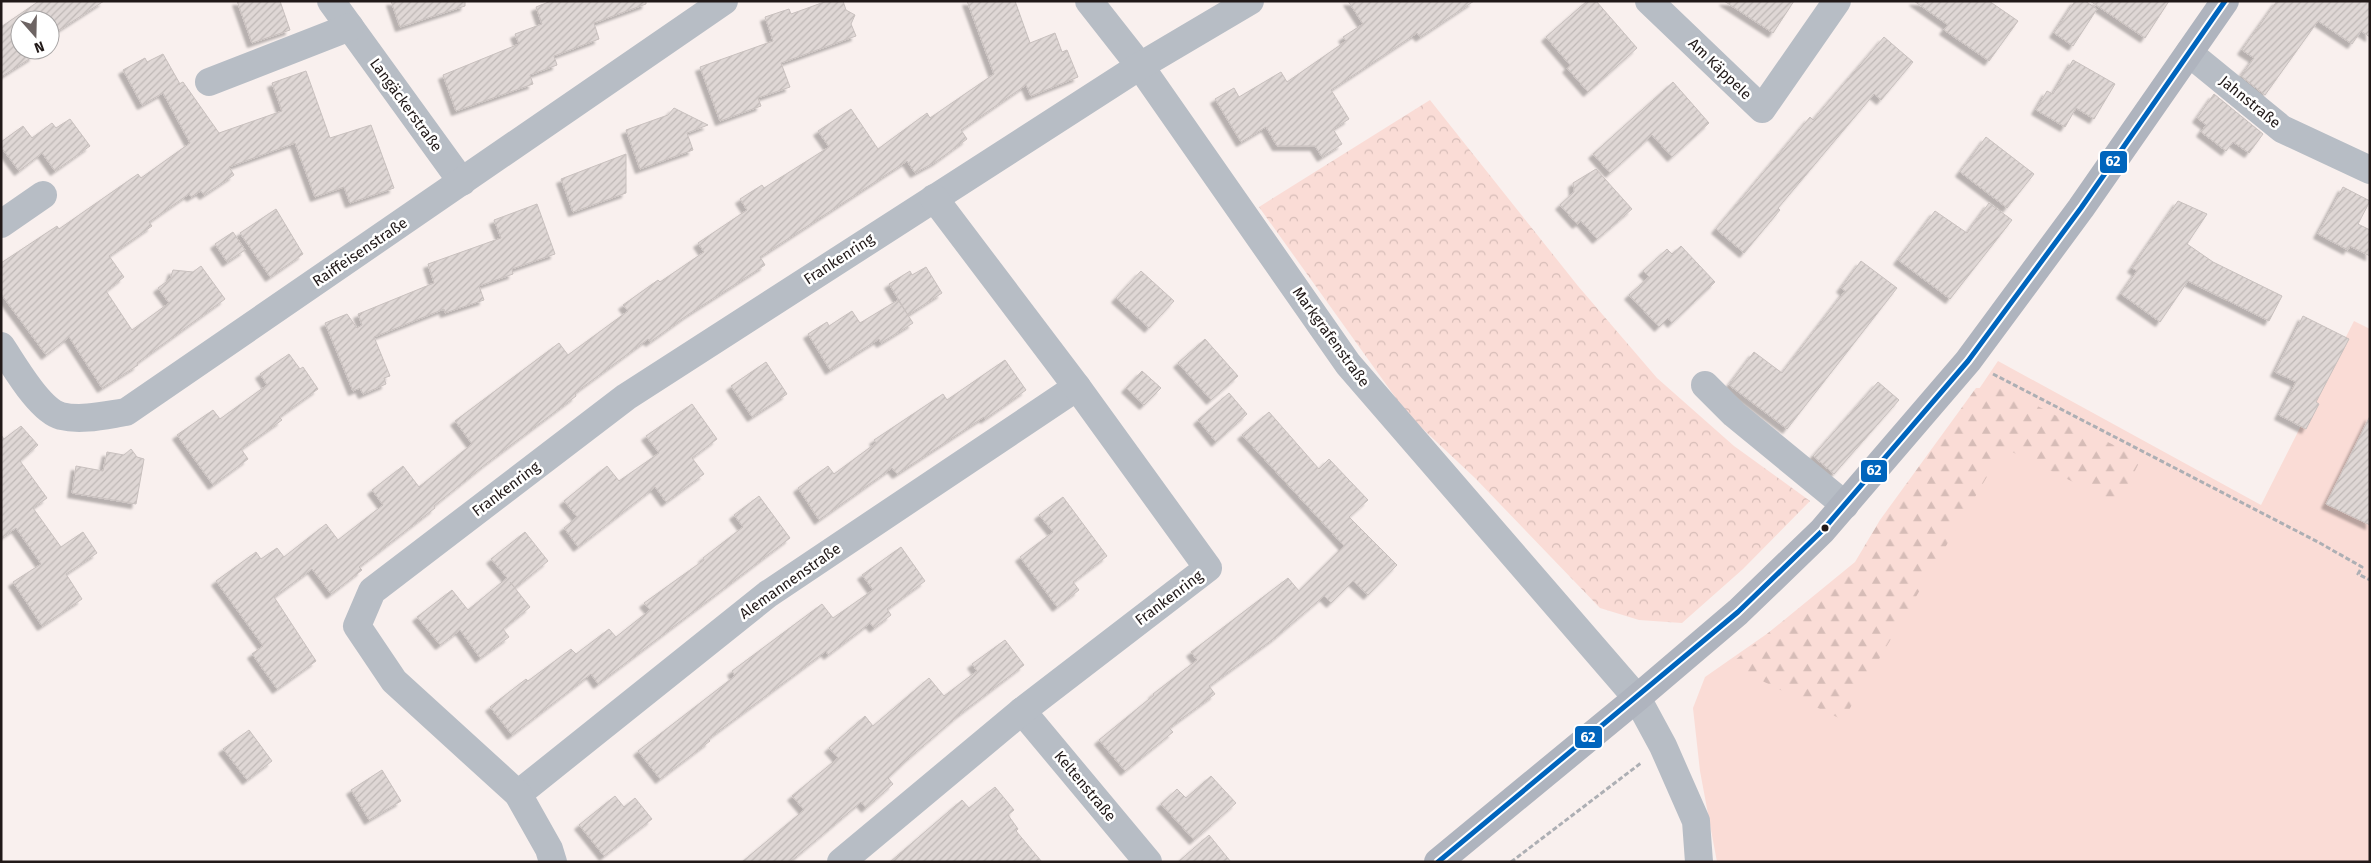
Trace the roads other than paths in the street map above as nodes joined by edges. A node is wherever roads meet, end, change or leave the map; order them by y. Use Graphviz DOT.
graph roads {
  1 [pos="331,1"];
  2 [pos="724,1"];
  3 [pos="1089,1"];
  4 [pos="1250,1"];
  5 [pos="1649,1"];
  6 [pos="1837,1"];
  7 [pos="2225,1"];
  8 [pos="350,28"];
  9 [pos="2189,53"];
  10 [pos="1140,66"];
  11 [pos="209,82"];
  12 [pos="2370,170"];
  13 [pos="462,182"];
  14 [pos="43,194"];
  15 [pos="934,198"];
  16 [pos="1,224"];
  17 [pos="1,346"];
  18 [pos="1705,385"];
  19 [pos="1077,387"];
  20 [pos="1845,505"];
  21 [pos="1638,698"];
  22 [pos="1022,711"];
  23 [pos="518,794"];
  24 [pos="553,862"];
  25 [pos="841,862"];
  26 [pos="1148,862"];
  27 [pos="1438,862"];
  28 [pos="1699,862"];
  1 -- 8 [label="street, Langäckerstraße"];
  2 -- 13 [label="street, Raiffeisenstraße"];
  3 -- 10 [label="street, Markgrafenstraße"];
  4 -- 10 [label="street, Frankenring"];
  5 -- 6 [label="street, Am Käppele"];
  7 -- 9 [label="main road"];
  8 -- 11 [label="street"];
  8 -- 13 [label="street, Langäckerstraße"];
  9 -- 12 [label="street, Jahnstraße"];
  9 -- 20 [label="main road"];
  10 -- 15 [label="street, Frankenring"];
  10 -- 21 [label="street, Markgrafenstraße"];
  13 -- 17 [label="street, Raiffeisenstraße"];
  14 -- 16 [label="street"];
  15 -- 19 [label="street, Frankenring"];
  15 -- 23 [label="street, Frankenring"];
  18 -- 20 [label="street"];
  19 -- 22 [label="street, Frankenring"];
  19 -- 23 [label="street, Alemannenstraße"];
  20 -- 21 [label="main road"];
  21 -- 27 [label="main road"];
  21 -- 28 [label="street, Markgrafenstraße"];
  22 -- 25 [label="street, Frankenring"];
  22 -- 26 [label="street, Keltenstraße"];
  23 -- 24 [label="street, Frankenring"];
}
